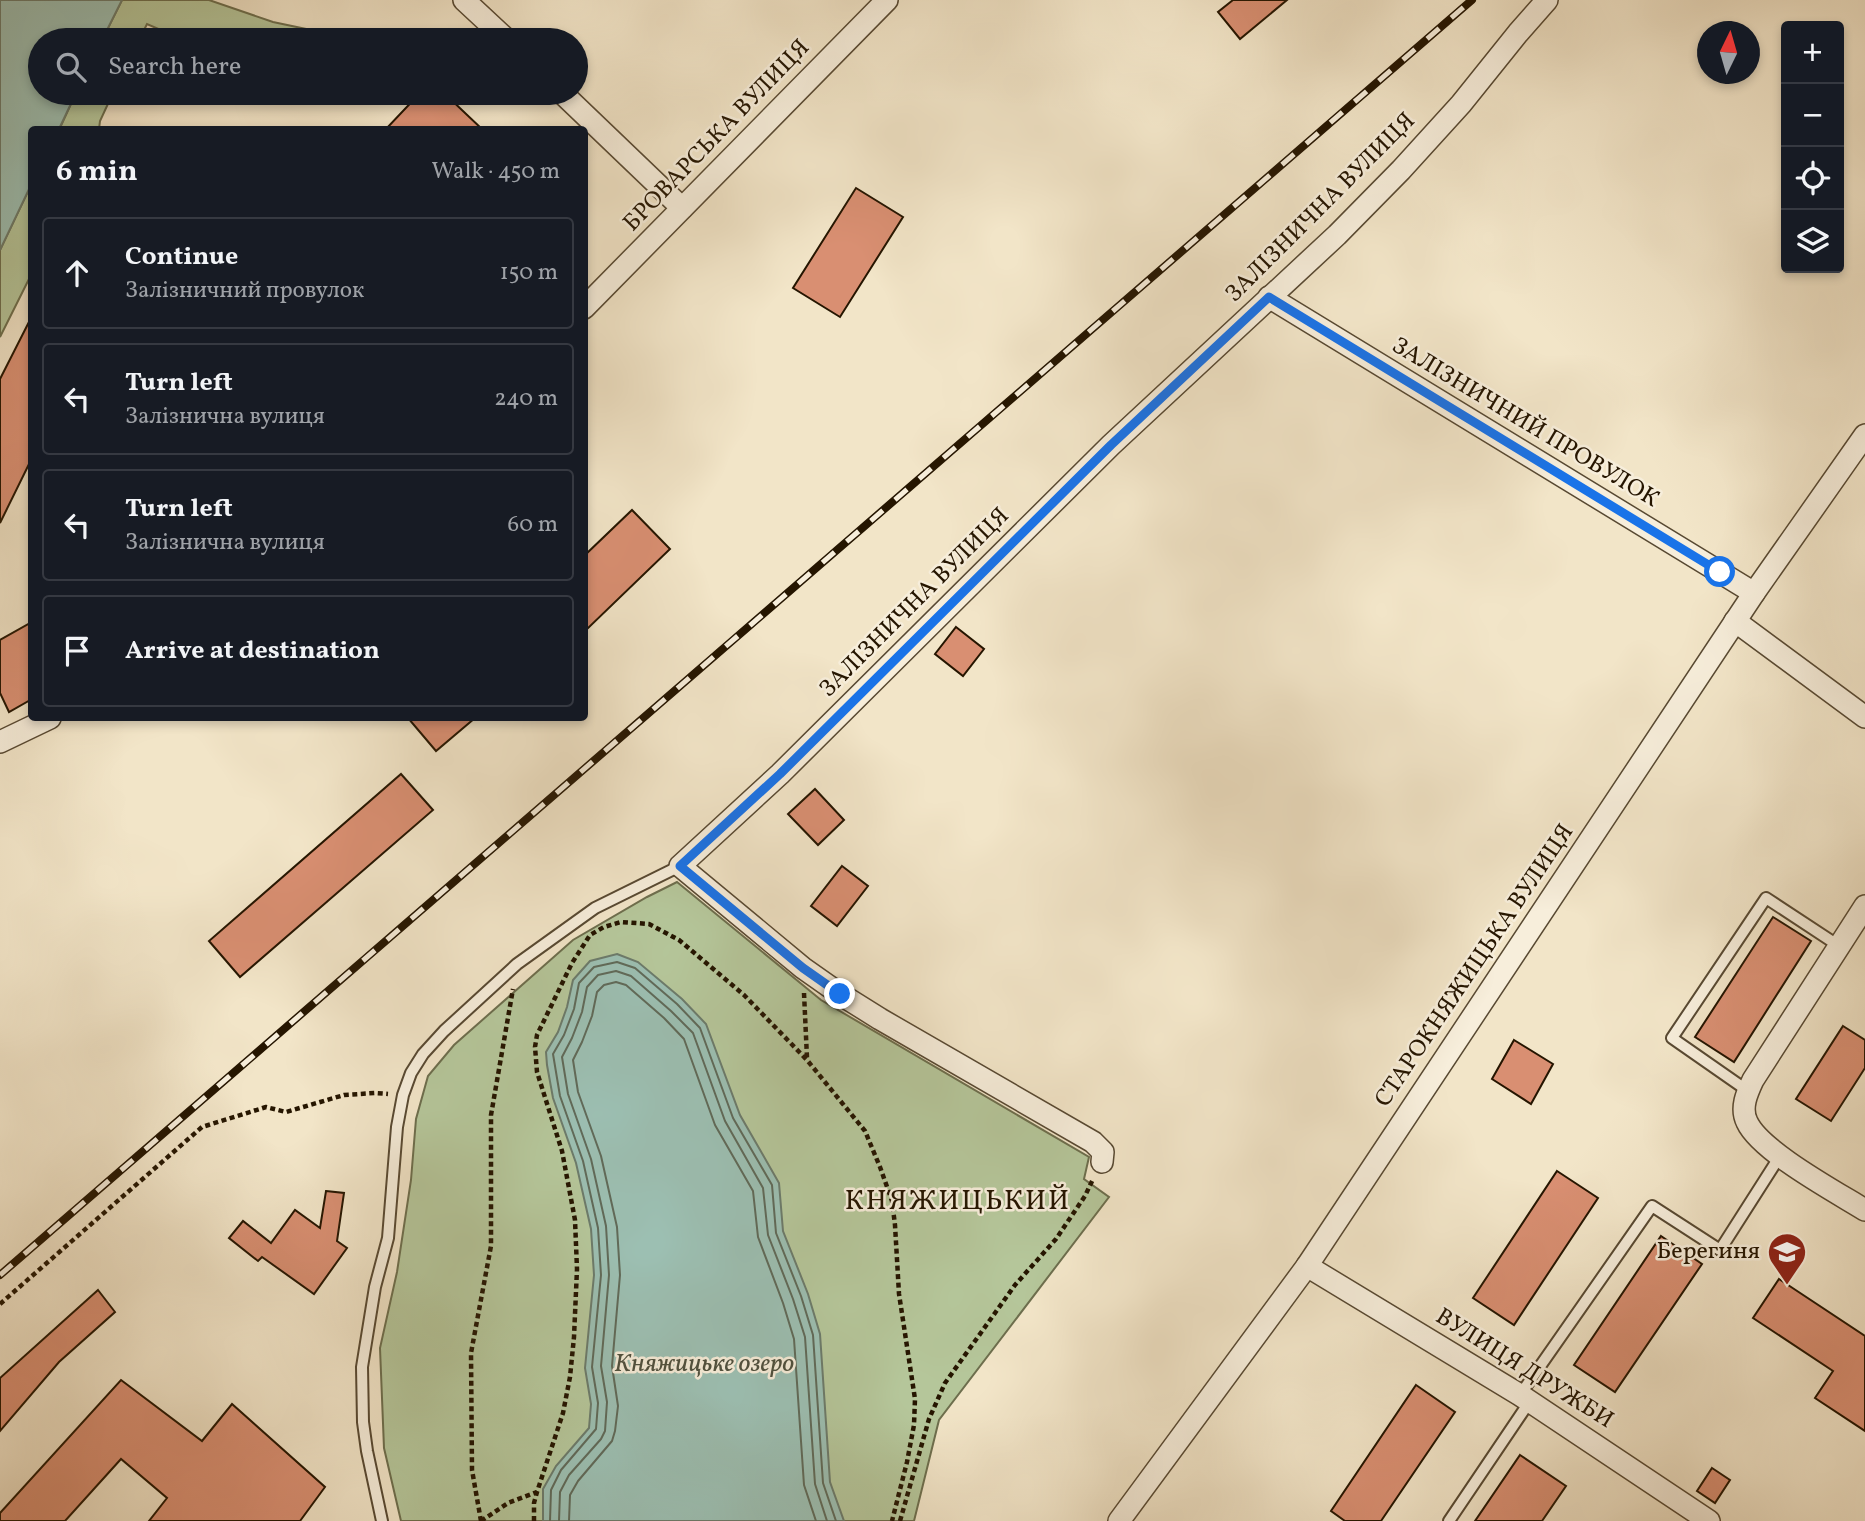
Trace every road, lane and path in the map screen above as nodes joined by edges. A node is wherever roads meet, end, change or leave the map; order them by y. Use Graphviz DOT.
graph roads {
  1 [pos="464,0"];
  2 [pos="887,0"];
  3 [pos="1547,0"];
  4 [pos="493,28"];
  5 [pos="575,105"];
  6 [pos="682,208"];
  7 [pos="1269,297"];
  8 [pos="588,304"];
  9 [pos="1865,435"];
  10 [pos="1754,593"];
  11 [pos="1735,621"];
  12 [pos="1865,717"];
  13 [pos="44,721"];
  14 [pos="0,743"];
  15 [pos="680,866"];
  16 [pos="1865,906"];
  17 [pos="1839,946"];
  18 [pos="517,964"];
  19 [pos="803,968"];
  20 [pos="807,1060"];
  21 [pos="1748,1091"];
  22 [pos="403,1095"];
  23 [pos="1780,1156"];
  24 [pos="1101,1162"];
  25 [pos="1865,1210"];
  26 [pos="1307,1266"];
  27 [pos="0,1304"];
  28 [pos="1525,1398"];
  29 [pos="537,1492"];
  30 [pos="382,1521"];
  31 [pos="481,1521"];
  32 [pos="534,1521"];
  33 [pos="891,1521"];
  34 [pos="900,1521"];
  35 [pos="1119,1521"];
  36 [pos="1449,1521"];
  37 [pos="1709,1521"];
  1 -- 4 [label="street"];
  2 -- 6 [label="street, БРОВАРСЬКА ВУЛИЦЯ"];
  3 -- 7 [label="street, ЗАЛІЗНИЧНА ВУЛИЦЯ"];
  5 -- 6 [label="street"];
  6 -- 8 [label="street, БРОВАРСЬКА ВУЛИЦЯ"];
  7 -- 10 [label="street, ЗАЛІЗНИЧНИЙ ПРОВУЛОК"];
  7 -- 15 [label="street, ЗАЛІЗНИЧНА ВУЛИЦЯ"];
  9 -- 10 [label="street, СТАРОКНЯЖИЦЬКА ВУЛИЦЯ"];
  10 -- 11 [label="street, СТАРОКНЯЖИЦЬКА ВУЛИЦЯ"];
  11 -- 12 [label="street"];
  11 -- 26 [label="street, СТАРОКНЯЖИЦЬКА ВУЛИЦЯ"];
  13 -- 14 [label="street"];
  15 -- 18 [label="lane"];
  15 -- 19 [label="street"];
  16 -- 17 [label="street"];
  17 -- 21 [label="street"];
  17 -- 21 [label="lane"];
  18 -- 22 [label="lane"];
  18 -- 31 [label="path"];
  19 -- 20 [label="path"];
  19 -- 24 [label="street"];
  20 -- 29 [label="path"];
  20 -- 33 [label="path"];
  21 -- 23 [label="street"];
  22 -- 27 [label="path"];
  22 -- 30 [label="lane"];
  23 -- 25 [label="street"];
  23 -- 28 [label="lane"];
  24 -- 34 [label="path"];
  26 -- 28 [label="street, ВУЛИЦЯ ДРУЖБИ"];
  26 -- 35 [label="street, СТАРОКНЯЖИЦЬКА ВУЛИЦЯ"];
  28 -- 36 [label="lane"];
  28 -- 37 [label="street, ВУЛИЦЯ ДРУЖБИ"];
  29 -- 31 [label="path"];
  29 -- 32 [label="path"];
}
